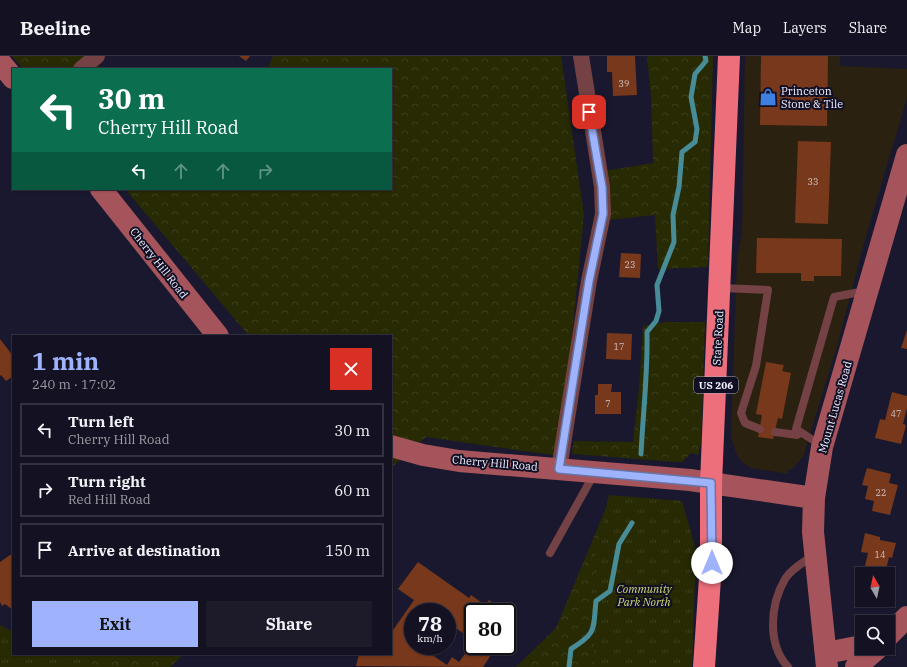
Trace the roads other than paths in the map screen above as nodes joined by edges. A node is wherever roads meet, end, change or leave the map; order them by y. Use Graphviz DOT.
graph roads {
  1 [pos="97,56"];
  2 [pos="580,56"];
  3 [pos="729,56"];
  4 [pos="0,62"];
  5 [pos="82,68"];
  6 [pos="12,77"];
  7 [pos="907,155"];
  8 [pos="102,190"];
  9 [pos="721,288"];
  10 [pos="868,291"];
  11 [pos="217,335"];
  12 [pos="760,429"];
  13 [pos="775,432"];
  14 [pos="801,433"];
  15 [pos="392,446"];
  16 [pos="822,447"];
  17 [pos="559,469"];
  18 [pos="594,473"];
  19 [pos="711,483"];
  20 [pos="814,498"];
  21 [pos="550,553"];
  22 [pos="815,554"];
  23 [pos="907,617"];
  24 [pos="895,629"];
  25 [pos="855,649"];
  26 [pos="868,655"];
  27 [pos="826,660"];
  28 [pos="704,667"];
  29 [pos="788,667"];
  30 [pos="856,667"];
  1 -- 5 [label="street"];
  2 -- 17 [label="street"];
  3 -- 9 [label="highway, State Road / US 206"];
  4 -- 6 [label="street"];
  7 -- 10 [label="street, Mount Lucas Road"];
  8 -- 11 [label="street, Cherry Hill Road"];
  9 -- 12 [label="lane"];
  9 -- 19 [label="highway, State Road / US 206"];
  10 -- 14 [label="lane"];
  10 -- 16 [label="street, Mount Lucas Road"];
  13 -- 14 [label="lane"];
  14 -- 16 [label="lane"];
  15 -- 17 [label="street, Cherry Hill Road"];
  16 -- 20 [label="street, Mount Lucas Road"];
  17 -- 18 [label="street, Cherry Hill Road"];
  18 -- 19 [label="street, Cherry Hill Road"];
  18 -- 21 [label="lane"];
  19 -- 20 [label="street, Cherry Hill Road"];
  19 -- 28 [label="highway, State Road / US 206"];
  20 -- 22 [label="street, Mount Lucas Road"];
  22 -- 27 [label="street, Mount Lucas Road"];
  22 -- 29 [label="lane"];
  23 -- 24 [label="street"];
  25 -- 27 [label="street"];
  26 -- 30 [label="street"];
}
